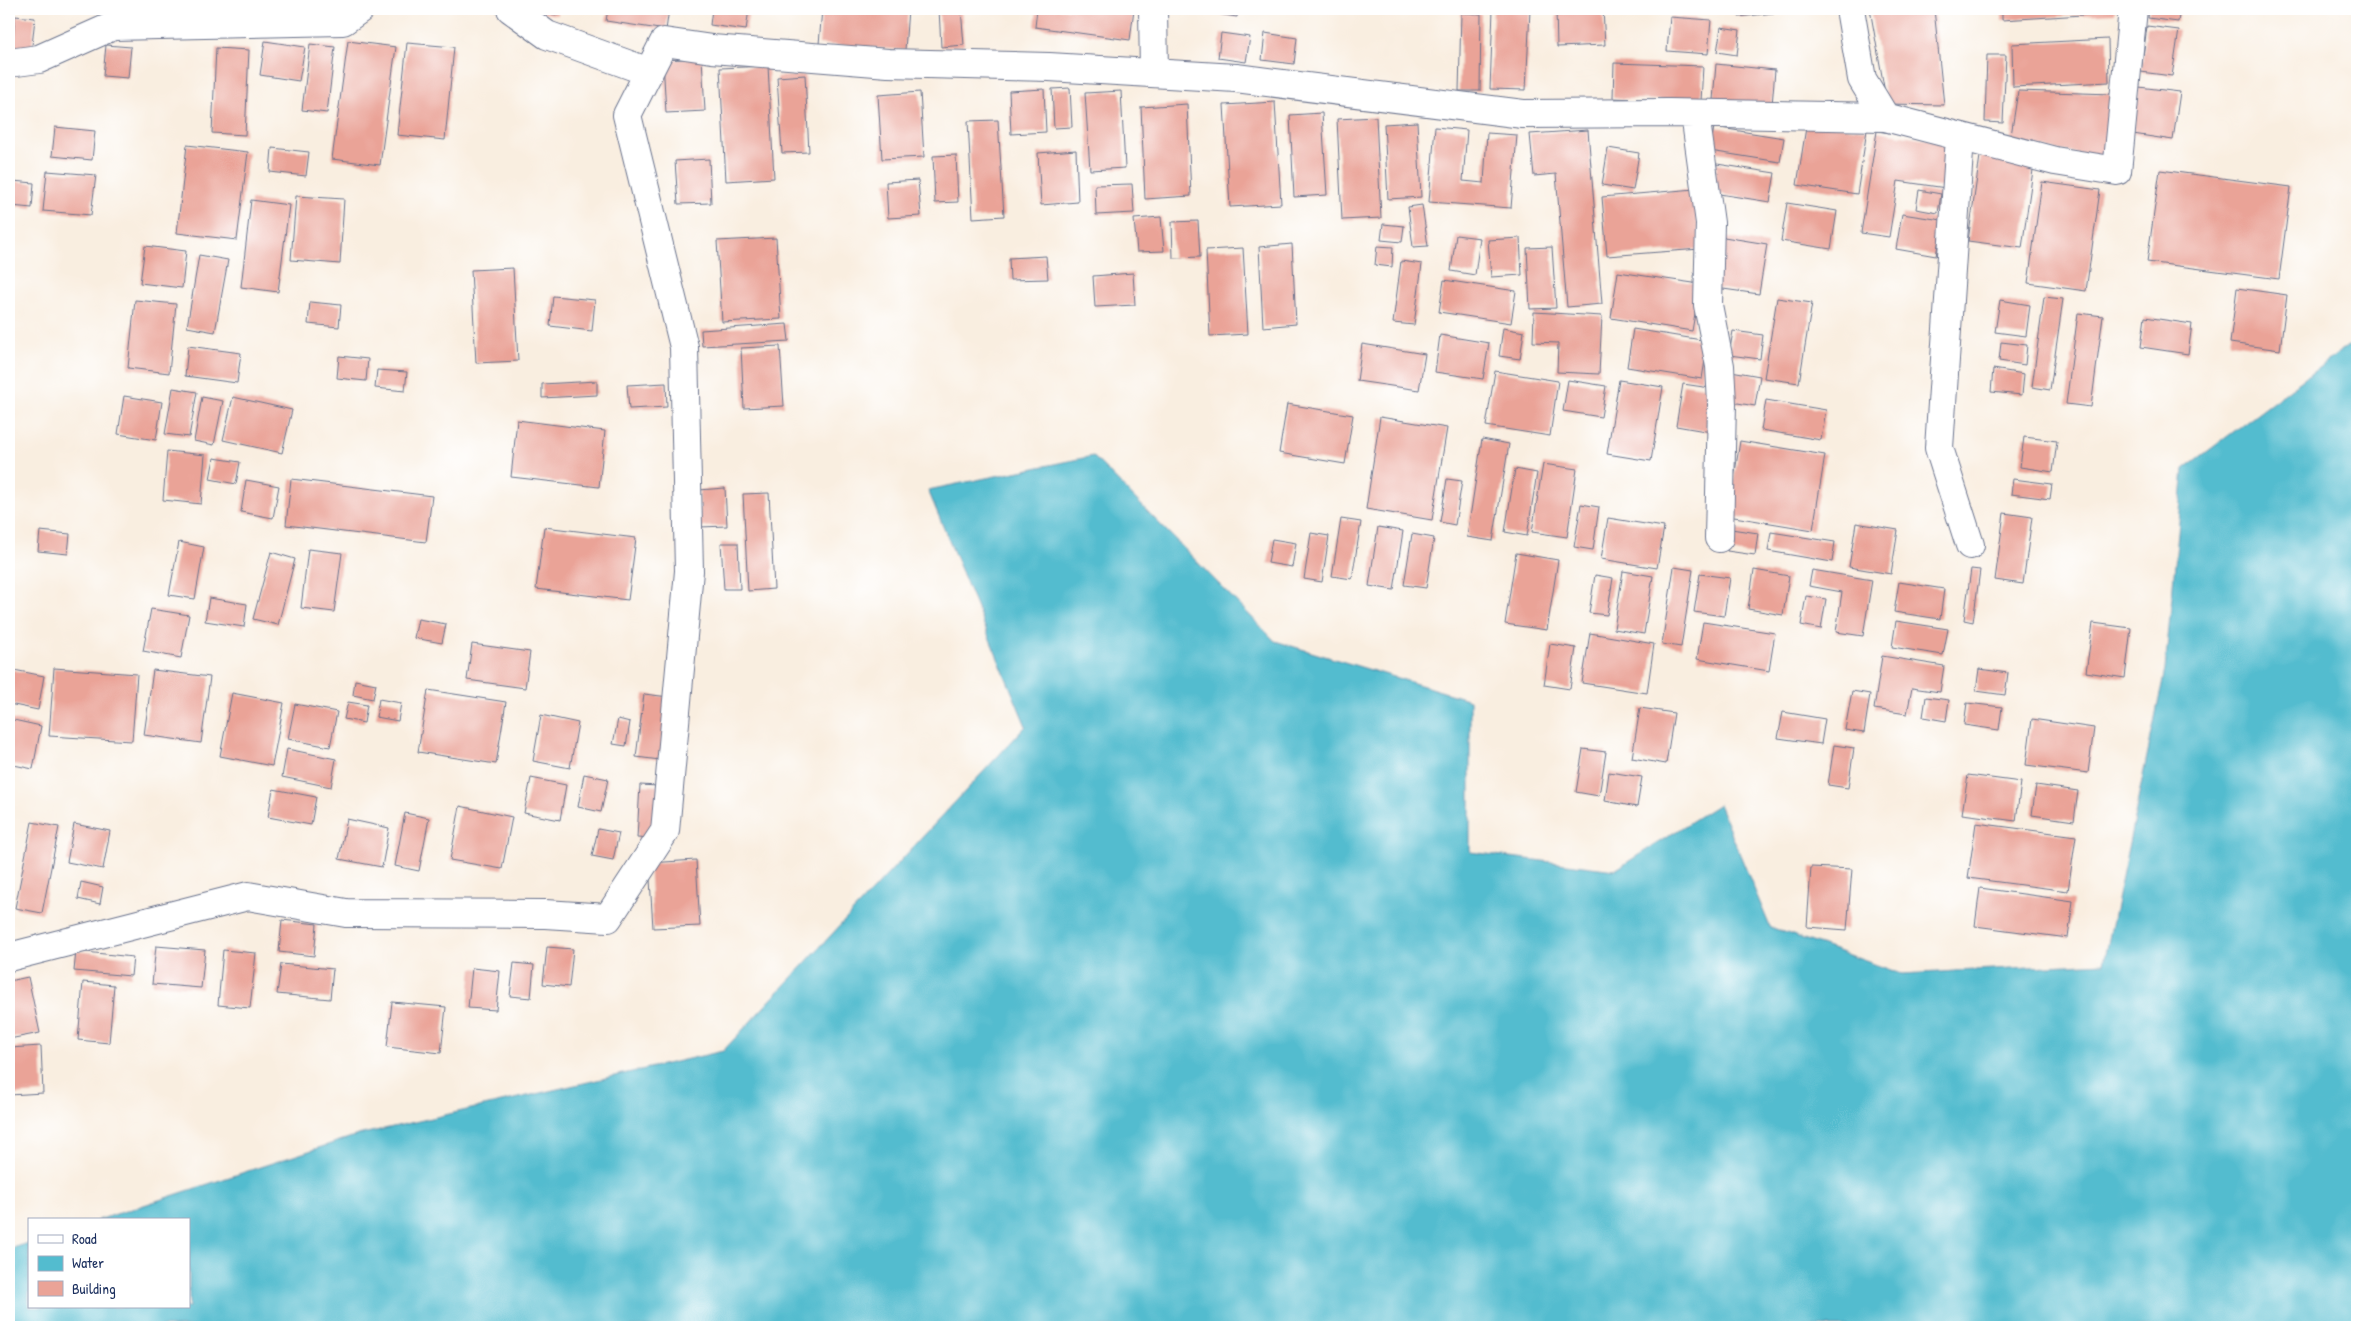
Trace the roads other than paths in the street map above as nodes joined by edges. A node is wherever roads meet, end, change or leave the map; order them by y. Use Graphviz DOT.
graph roads {
  1 [pos="360,9"];
  2 [pos="511,9"];
  3 [pos="1152,9"];
  4 [pos="1850,9"];
  5 [pos="2133,9"];
  6 [pos="9,63"];
  7 [pos="649,72"];
  8 [pos="1154,73"];
  9 [pos="1694,114"];
  10 [pos="1885,117"];
  11 [pos="1960,137"];
  12 [pos="1719,538"];
  13 [pos="1970,545"];
  14 [pos="9,957"];
  1 -- 6 [label="street"];
  2 -- 7 [label="street"];
  3 -- 8 [label="street"];
  4 -- 10 [label="street"];
  5 -- 11 [label="street"];
  7 -- 8 [label="street"];
  7 -- 14 [label="street"];
  8 -- 9 [label="street"];
  9 -- 10 [label="street"];
  9 -- 12 [label="street"];
  10 -- 11 [label="street"];
  11 -- 13 [label="street"];
}
